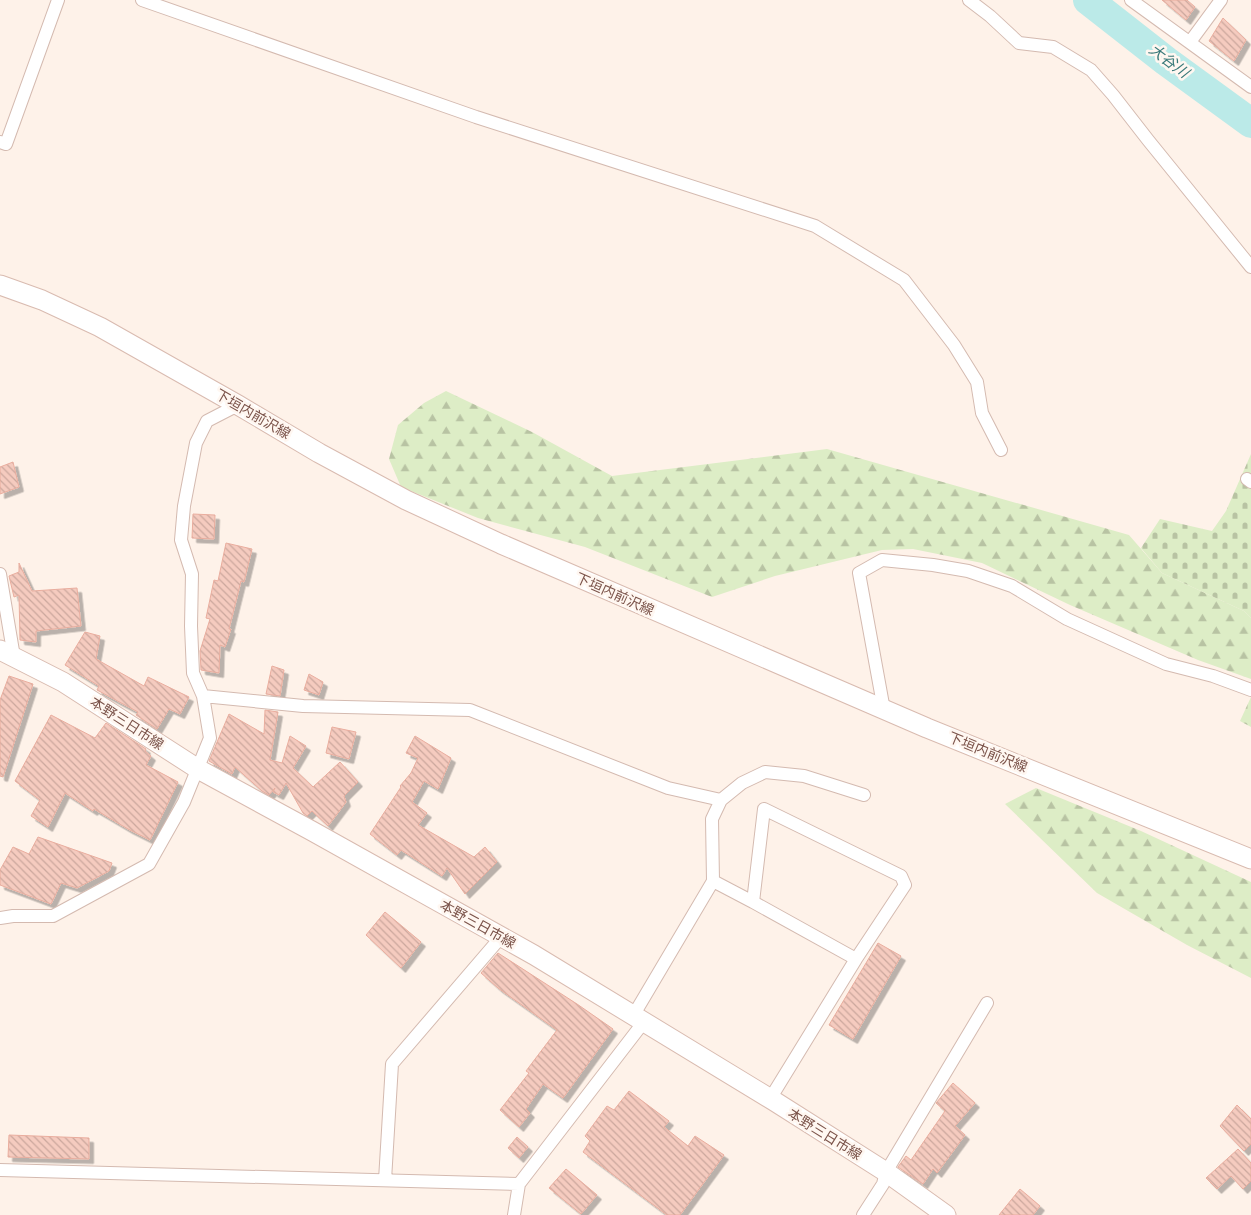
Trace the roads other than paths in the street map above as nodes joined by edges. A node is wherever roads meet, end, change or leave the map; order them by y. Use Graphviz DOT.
graph roads {
  1 [pos="58,0"];
  2 [pos="142,0"];
  3 [pos="969,0"];
  4 [pos="1131,0"];
  5 [pos="1221,0"];
  6 [pos="1190,42"];
  7 [pos="1251,87"];
  8 [pos="0,142"];
  9 [pos="1251,267"];
  10 [pos="0,285"];
  11 [pos="238,405"];
  12 [pos="1001,450"];
  13 [pos="0,574"];
  14 [pos="7,654"];
  15 [pos="1251,690"];
  16 [pos="203,696"];
  17 [pos="884,710"];
  18 [pos="198,769"];
  19 [pos="864,795"];
  20 [pos="721,800"];
  21 [pos="1251,859"];
  22 [pos="713,881"];
  23 [pos="753,902"];
  24 [pos="0,918"];
  25 [pos="501,937"];
  26 [pos="856,960"];
  27 [pos="987,1003"];
  28 [pos="638,1019"];
  29 [pos="770,1099"];
  30 [pos="0,1170"];
  31 [pos="886,1172"];
  32 [pos="385,1180"];
  33 [pos="519,1184"];
  34 [pos="514,1215"];
  35 [pos="863,1215"];
  36 [pos="946,1215"];
  1 -- 8 [label="street"];
  2 -- 12 [label="street"];
  3 -- 9 [label="street"];
  4 -- 6 [label="street"];
  5 -- 6 [label="street"];
  6 -- 7 [label="street"];
  10 -- 11 [label="main road, 下垣内前沢線"];
  11 -- 16 [label="street"];
  11 -- 17 [label="main road, 下垣内前沢線"];
  13 -- 14 [label="street"];
  14 -- 18 [label="main road, 本野三日市線"];
  15 -- 17 [label="street"];
  16 -- 18 [label="street"];
  16 -- 20 [label="street"];
  17 -- 21 [label="main road, 下垣内前沢線"];
  18 -- 24 [label="street"];
  18 -- 25 [label="main road, 本野三日市線"];
  19 -- 20 [label="street"];
  20 -- 22 [label="street"];
  22 -- 23 [label="street"];
  22 -- 28 [label="street"];
  23 -- 26 [label="street"];
  23 -- 26 [label="street"];
  25 -- 28 [label="main road, 本野三日市線"];
  25 -- 32 [label="street"];
  26 -- 29 [label="street"];
  27 -- 31 [label="street"];
  28 -- 29 [label="main road, 本野三日市線"];
  28 -- 33 [label="street"];
  29 -- 31 [label="main road, 本野三日市線"];
  30 -- 32 [label="street"];
  31 -- 35 [label="street"];
  31 -- 36 [label="main road, 本野三日市線"];
  32 -- 33 [label="street"];
  33 -- 34 [label="street"];
}
